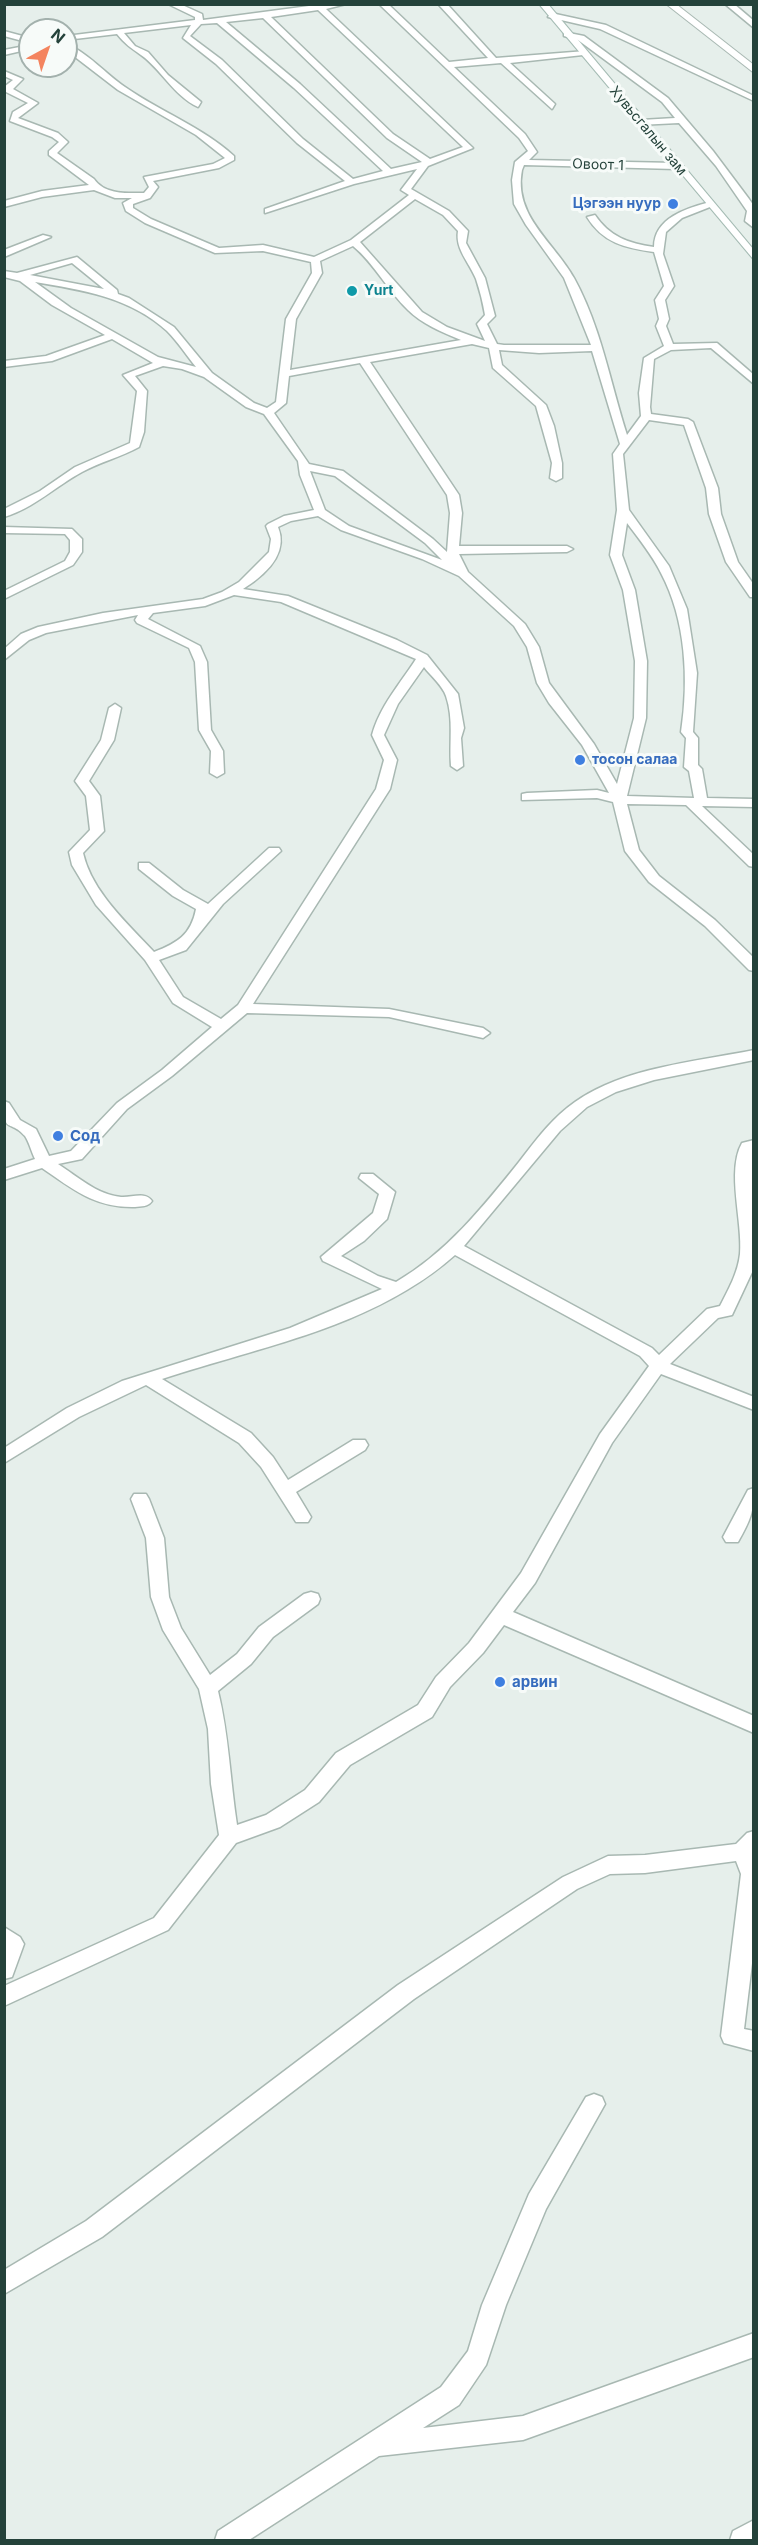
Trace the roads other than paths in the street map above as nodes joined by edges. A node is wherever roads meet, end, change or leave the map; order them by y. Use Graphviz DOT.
graph roads {
  1 [pos="171,4"];
  2 [pos="196,4"];
  3 [pos="267,4"];
  4 [pos="383,4"];
  5 [pos="442,4"];
  6 [pos="543,4"];
  7 [pos="670,4"];
  8 [pos="729,4"];
  9 [pos="337,5"];
  10 [pos="320,8"];
  11 [pos="184,10"];
  12 [pos="279,14"];
  13 [pos="551,15"];
  14 [pos="266,16"];
  15 [pos="220,21"];
  16 [pos="199,22"];
  17 [pos="753,26"];
  18 [pos="118,30"];
  19 [pos="567,34"];
  20 [pos="78,36"];
  21 [pos="583,53"];
  22 [pos="78,56"];
  23 [pos="499,61"];
  24 [pos="447,65"];
  25 [pos="753,70"];
  26 [pos="4,73"];
  27 [pos="753,99"];
  28 [pos="198,104"];
  29 [pos="552,106"];
  30 [pos="4,113"];
  31 [pos="16,114"];
  32 [pos="681,120"];
  33 [pos="641,123"];
  34 [pos="519,162"];
  35 [pos="427,164"];
  36 [pos="676,166"];
  37 [pos="389,172"];
  38 [pos="351,182"];
  39 [pos="95,187"];
  40 [pos="415,195"];
  41 [pos="147,196"];
  42 [pos="4,204"];
  43 [pos="710,205"];
  44 [pos="268,211"];
  45 [pos="592,218"];
  46 [pos="753,225"];
  47 [pos="46,237"];
  48 [pos="354,242"];
  49 [pos="658,250"];
  50 [pos="4,254"];
  51 [pos="753,257"];
  52 [pos="315,260"];
  53 [pos="4,273"];
  54 [pos="18,276"];
  55 [pos="126,300"];
  56 [pos="114,335"];
  57 [pos="470,342"];
  58 [pos="669,347"];
  59 [pos="597,348"];
  60 [pos="494,349"];
  61 [pos="364,361"];
  62 [pos="162,363"];
  63 [pos="4,364"];
  64 [pos="283,374"];
  65 [pos="208,375"];
  66 [pos="753,381"];
  67 [pos="268,412"];
  68 [pos="646,416"];
  69 [pos="624,443"];
  70 [pos="303,466"];
  71 [pos="556,478"];
  72 [pos="623,510"];
  73 [pos="320,512"];
  74 [pos="4,514"];
  75 [pos="4,530"];
  76 [pos="454,549"];
  77 [pos="567,549"];
  78 [pos="463,574"];
  79 [pos="233,591"];
  80 [pos="753,594"];
  81 [pos="5,596"];
  82 [pos="149,610"];
  83 [pos="4,656"];
  84 [pos="423,658"];
  85 [pos="115,708"];
  86 [pos="457,766"];
  87 [pos="217,773"];
  88 [pos="527,797"];
  89 [pos="619,800"];
  90 [pos="696,802"];
  91 [pos="753,803"];
  92 [pos="274,851"];
  93 [pos="753,862"];
  94 [pos="144,866"];
  95 [pos="200,923"];
  96 [pos="150,958"];
  97 [pos="753,967"];
  98 [pos="243,1008"];
  99 [pos="220,1025"];
  100 [pos="483,1033"];
  101 [pos="753,1055"];
  102 [pos="4,1106"];
  103 [pos="753,1145"];
  104 [pos="44,1162"];
  105 [pos="4,1175"];
  106 [pos="367,1178"];
  107 [pos="144,1201"];
  108 [pos="453,1247"];
  109 [pos="398,1289"];
  110 [pos="658,1366"];
  111 [pos="147,1378"];
  112 [pos="753,1404"];
  113 [pos="359,1445"];
  114 [pos="4,1457"];
  115 [pos="285,1491"];
  116 [pos="753,1495"];
  117 [pos="140,1499"];
  118 [pos="302,1517"];
  119 [pos="732,1537"];
  120 [pos="310,1599"];
  121 [pos="501,1615"];
  122 [pos="208,1688"];
  123 [pos="753,1725"];
  124 [pos="229,1837"];
  125 [pos="748,1846"];
  126 [pos="750,1923"];
  127 [pos="4,1936"];
  128 [pos="4,1970"];
  129 [pos="4,1997"];
  130 [pos="753,2041"];
  131 [pos="594,2104"];
  132 [pos="4,2283"];
  133 [pos="753,2345"];
  134 [pos="377,2445"];
  135 [pos="753,2532"];
  136 [pos="227,2541"];
  137 [pos="742,2541"];
  1 -- 11 [label="street"];
  2 -- 11 [label="street"];
  3 -- 12 [label="street"];
  4 -- 24 [label="street"];
  5 -- 23 [label="street"];
  6 -- 13 [label="main road, Хувьсгалын зам"];
  7 -- 25 [label="main road"];
  8 -- 17 [label="street"];
  9 -- 10 [label="street"];
  10 -- 12 [label="street"];
  10 -- 35 [label="street"];
  11 -- 16 [label="street"];
  12 -- 14 [label="street"];
  13 -- 19 [label="main road, Хувьсгалын зам"];
  13 -- 27 [label="street"];
  14 -- 15 [label="street"];
  14 -- 35 [label="street"];
  15 -- 16 [label="street"];
  15 -- 37 [label="street"];
  16 -- 18 [label="street"];
  16 -- 38 [label="street"];
  18 -- 20 [label="street"];
  18 -- 28 [label="street"];
  19 -- 21 [label="main road, Хувьсгалын зам"];
  19 -- 32 [label="street"];
  21 -- 23 [label="street"];
  21 -- 33 [label="main road, Хувьсгалын зам"];
  22 -- 41 [label="street"];
  23 -- 24 [label="street"];
  23 -- 29 [label="street"];
  24 -- 34 [label="street"];
  26 -- 31 [label="street"];
  30 -- 31 [label="street"];
  31 -- 39 [label="street"];
  32 -- 33 [label="street"];
  32 -- 46 [label="street"];
  33 -- 36 [label="main road, Хувьсгалын зам"];
  34 -- 36 [label="street, Овоот 1"];
  34 -- 59 [label="street"];
  35 -- 37 [label="street"];
  35 -- 40 [label="street"];
  36 -- 43 [label="main road, Хувьсгалын зам"];
  37 -- 38 [label="street"];
  38 -- 44 [label="street"];
  39 -- 41 [label="street"];
  39 -- 42 [label="street"];
  40 -- 48 [label="street"];
  40 -- 60 [label="street"];
  41 -- 52 [label="street"];
  43 -- 49 [label="street"];
  43 -- 51 [label="main road, Хувьсгалын зам"];
  45 -- 49 [label="street"];
  47 -- 50 [label="street"];
  48 -- 52 [label="street"];
  48 -- 57 [label="street"];
  49 -- 58 [label="street"];
  52 -- 64 [label="street"];
  53 -- 54 [label="street"];
  54 -- 55 [label="street"];
  54 -- 55 [label="street"];
  54 -- 56 [label="street"];
  55 -- 65 [label="street"];
  56 -- 62 [label="street"];
  56 -- 63 [label="street"];
  57 -- 60 [label="street"];
  57 -- 61 [label="street"];
  58 -- 66 [label="street"];
  58 -- 68 [label="street"];
  59 -- 60 [label="street"];
  59 -- 69 [label="street"];
  60 -- 71 [label="street"];
  61 -- 64 [label="street"];
  61 -- 76 [label="street"];
  62 -- 65 [label="street"];
  62 -- 74 [label="street"];
  64 -- 67 [label="street"];
  65 -- 67 [label="street"];
  67 -- 70 [label="street"];
  68 -- 69 [label="street"];
  68 -- 80 [label="street"];
  69 -- 72 [label="street"];
  70 -- 73 [label="street"];
  70 -- 78 [label="street"];
  72 -- 89 [label="street"];
  72 -- 90 [label="street"];
  73 -- 78 [label="street"];
  73 -- 79 [label="street"];
  75 -- 81 [label="street"];
  76 -- 77 [label="street"];
  76 -- 78 [label="street"];
  78 -- 89 [label="street"];
  79 -- 82 [label="street"];
  79 -- 84 [label="street"];
  82 -- 83 [label="street"];
  82 -- 87 [label="street"];
  84 -- 86 [label="street"];
  84 -- 98 [label="street"];
  85 -- 96 [label="street"];
  88 -- 89 [label="street"];
  89 -- 90 [label="street"];
  89 -- 97 [label="street"];
  90 -- 91 [label="street"];
  90 -- 93 [label="street"];
  92 -- 95 [label="street"];
  94 -- 95 [label="street"];
  95 -- 96 [label="street"];
  96 -- 99 [label="street"];
  98 -- 99 [label="street"];
  98 -- 100 [label="street"];
  99 -- 104 [label="street"];
  101 -- 108 [label="street"];
  102 -- 104 [label="street"];
  103 -- 110 [label="street"];
  104 -- 105 [label="street"];
  104 -- 107 [label="street"];
  106 -- 109 [label="street"];
  108 -- 109 [label="street"];
  108 -- 110 [label="street"];
  109 -- 111 [label="street"];
  110 -- 112 [label="street"];
  110 -- 121 [label="street"];
  111 -- 114 [label="street"];
  111 -- 115 [label="street"];
  113 -- 115 [label="street"];
  115 -- 118 [label="street"];
  116 -- 119 [label="street"];
  117 -- 122 [label="street"];
  120 -- 122 [label="street"];
  121 -- 123 [label="street"];
  121 -- 124 [label="street"];
  122 -- 124 [label="street"];
  124 -- 129 [label="street"];
  125 -- 126 [label="street"];
  125 -- 132 [label="street"];
  126 -- 130 [label="street"];
  127 -- 128 [label="street"];
  131 -- 134 [label="street"];
  133 -- 134 [label="street"];
  134 -- 136 [label="street"];
  135 -- 137 [label="street"];
}
